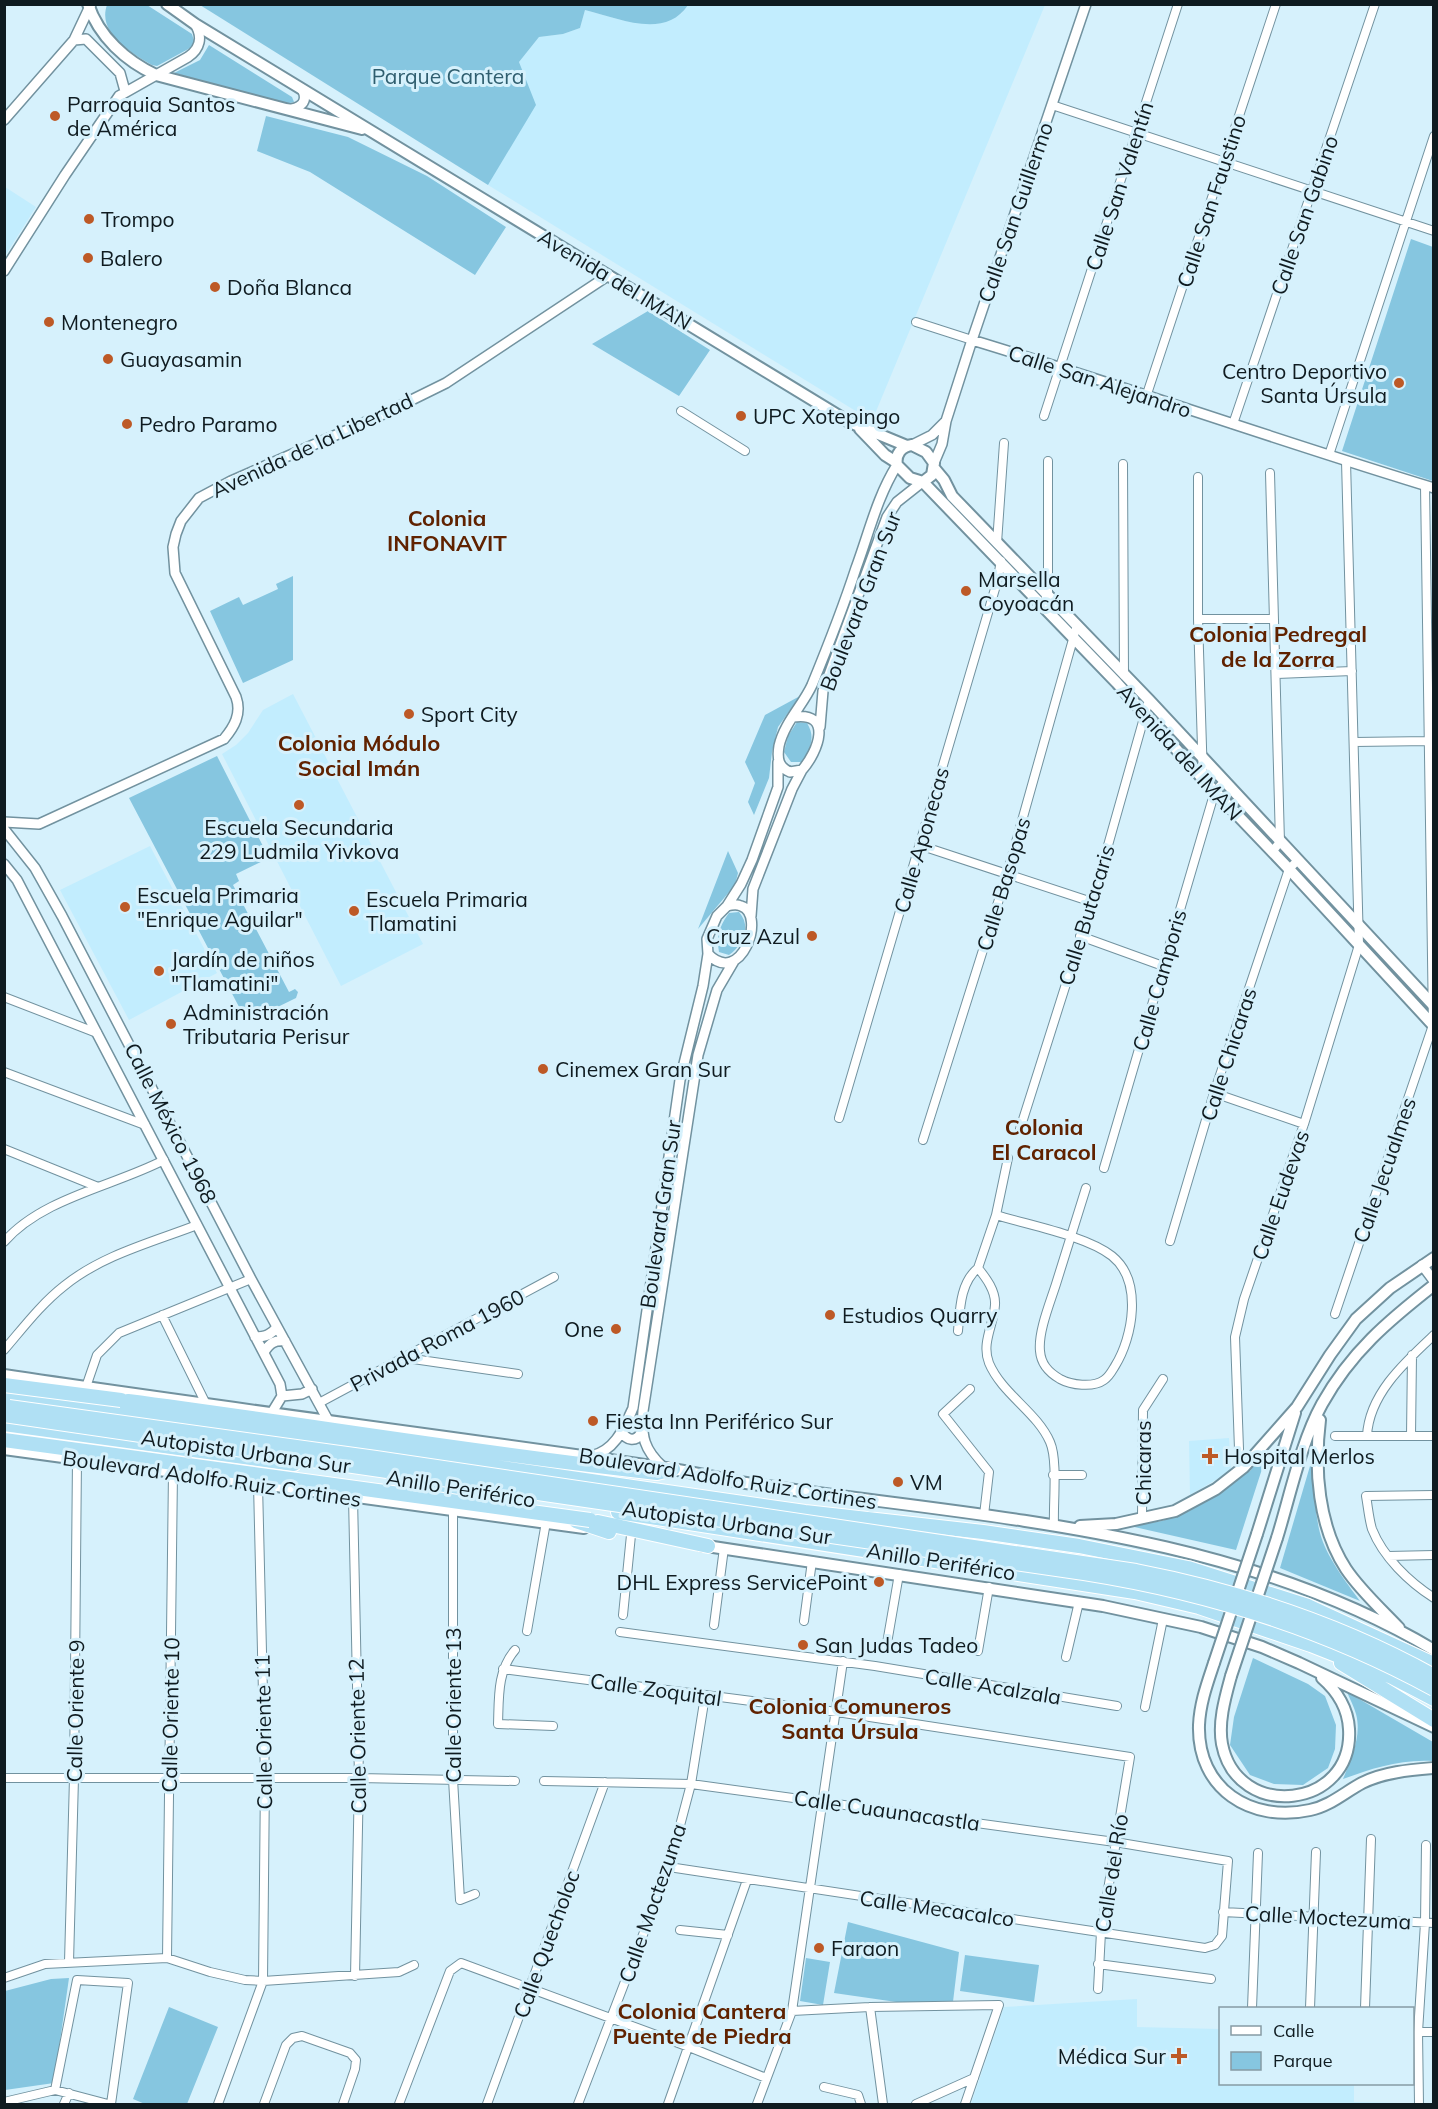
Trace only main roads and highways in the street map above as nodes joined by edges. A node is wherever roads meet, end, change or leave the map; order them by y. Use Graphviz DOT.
graph roads {
  1 [pos="167,4"];
  2 [pos="89,5"];
  3 [pos="374,132"];
  4 [pos="857,426"];
  5 [pos="910,446"];
  6 [pos="896,464"];
  7 [pos="934,466"];
  8 [pos="922,483"];
  9 [pos="1045,599"];
  10 [pos="1121,679"];
  11 [pos="1293,865"];
  12 [pos="1433,1005"];
  13 [pos="1433,1026"];
  14 [pos="1434,1258"];
  15 [pos="1434,1283"];
  16 [pos="4,1376"];
  17 [pos="4,1385"];
  18 [pos="130,1393"];
  19 [pos="10,1395"];
  20 [pos="1322,1405"];
  21 [pos="4,1406"];
  22 [pos="1297,1407"];
  23 [pos="4,1415"];
  24 [pos="4,1424"];
  25 [pos="4,1440"];
  26 [pos="4,1449"];
  27 [pos="505,1455"];
  28 [pos="536,1455"];
  29 [pos="668,1468"];
  30 [pos="608,1471"];
  31 [pos="405,1479"];
  32 [pos="805,1512"];
  33 [pos="1068,1527"];
  34 [pos="609,1532"];
  35 [pos="708,1546"];
  36 [pos="1308,1606"];
  37 [pos="1403,1631"];
  38 [pos="1311,1645"];
  39 [pos="1434,1650"];
  40 [pos="1434,1655"];
  41 [pos="1299,1663"];
  42 [pos="1434,1664"];
  43 [pos="1434,1676"];
  44 [pos="1434,1689"];
  45 [pos="1434,1699"];
  46 [pos="1434,1720"];
  47 [pos="1434,1727"];
  48 [pos="1434,1768"];
  1 -- 3 [label="main road, Avenida del IMAN"];
  2 -- 3 [label="main road, Avenida del IMAN"];
  3 -- 4 [label="main road, Avenida del IMAN"];
  4 -- 5 [label="main road, Avenida del IMAN"];
  4 -- 6 [label="main road, Avenida del IMAN"];
  5 -- 6 [label="main road"];
  5 -- 7 [label="main road"];
  6 -- 8 [label="main road"];
  7 -- 8 [label="main road"];
  7 -- 9 [label="main road, Avenida del IMAN"];
  8 -- 9 [label="main road, Avenida del IMAN"];
  9 -- 10 [label="main road, Avenida del IMAN"];
  10 -- 11 [label="main road, Avenida del IMAN"];
  10 -- 11 [label="main road, Avenida del IMAN"];
  11 -- 12 [label="main road, Avenida del IMAN"];
  11 -- 13 [label="main road, Avenida del IMAN"];
  14 -- 22 [label="main road"];
  15 -- 20 [label="main road"];
  16 -- 18 [label="main road, Boulevard Adolfo Ruiz Cortines"];
  17 -- 27 [label="highway, bridge"];
  18 -- 19 [label="highway"];
  18 -- 28 [label="main road, Boulevard Adolfo Ruiz Cortines"];
  19 -- 32 [label="highway, Anillo Periférico"];
  20 -- 37 [label="main road"];
  20 -- 41 [label="main road, bridge"];
  21 -- 43 [label="highway, Autopista Urbana Sur, bridge"];
  22 -- 33 [label="main road"];
  22 -- 48 [label="main road, bridge"];
  23 -- 44 [label="highway, Autopista Urbana Sur, bridge"];
  24 -- 31 [label="highway, Anillo Periférico"];
  25 -- 35 [label="highway, bridge"];
  26 -- 34 [label="main road, Boulevard Adolfo Ruiz Cortines"];
  27 -- 28 [label="highway"];
  27 -- 30 [label="highway"];
  28 -- 29 [label="main road, Boulevard Adolfo Ruiz Cortines"];
  28 -- 30 [label="highway"];
  29 -- 30 [label="highway"];
  29 -- 33 [label="main road, Boulevard Adolfo Ruiz Cortines"];
  30 -- 32 [label="highway"];
  31 -- 34 [label="highway"];
  31 -- 38 [label="highway, Anillo Periférico"];
  32 -- 36 [label="highway, Anillo Periférico"];
  33 -- 37 [label="main road, Boulevard Adolfo Ruiz Cortines"];
  34 -- 35 [label="main road, Boulevard Adolfo Ruiz Cortines"];
  35 -- 41 [label="main road, Boulevard Adolfo Ruiz Cortines"];
  36 -- 40 [label="highway"];
  36 -- 42 [label="highway, Anillo Periférico"];
  37 -- 39 [label="main road, Boulevard Adolfo Ruiz Cortines"];
  38 -- 45 [label="highway, Anillo Periférico"];
  38 -- 46 [label="highway"];
  41 -- 47 [label="main road, Boulevard Adolfo Ruiz Cortines"];
}
